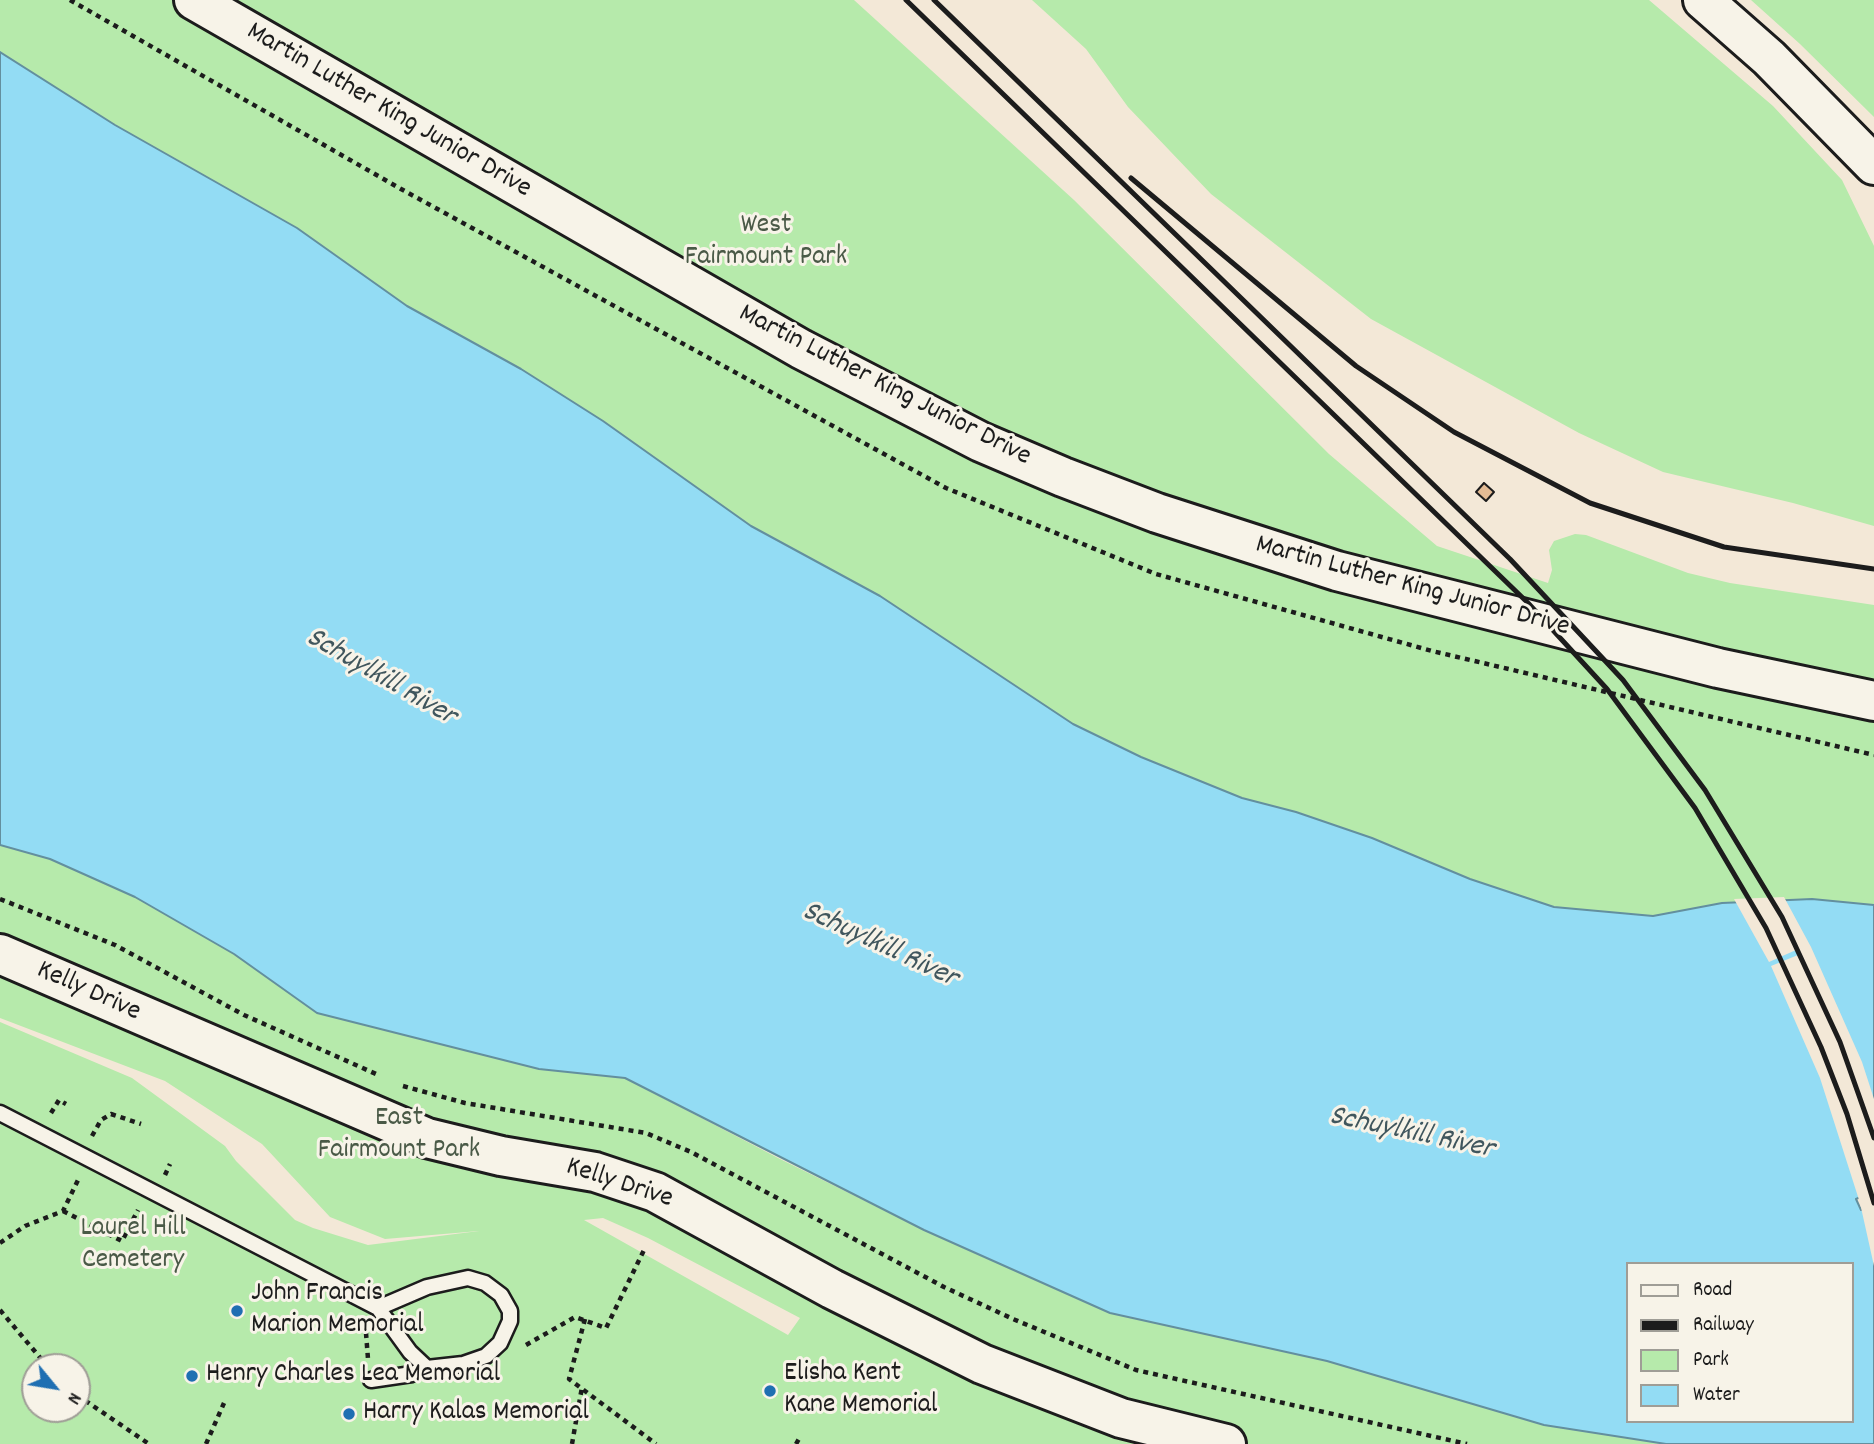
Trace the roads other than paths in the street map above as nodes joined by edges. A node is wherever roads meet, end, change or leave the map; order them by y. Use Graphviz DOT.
graph roads {
  1 [pos="194,0"];
  2 [pos="1703,0"];
  3 [pos="1874,165"];
  4 [pos="1874,701"];
  5 [pos="0,954"];
  6 [pos="0,1113"];
  7 [pos="378,1308"];
  8 [pos="427,1368"];
  9 [pos="371,1380"];
  10 [pos="1226,1444"];
  1 -- 4 [label="main road, Martin Luther King Junior Drive"];
  2 -- 3 [label="main road"];
  5 -- 10 [label="main road, Kelly Drive"];
  6 -- 7 [label="lane"];
  7 -- 8 [label="lane"];
  7 -- 8 [label="lane"];
  8 -- 9 [label="lane"];
}
